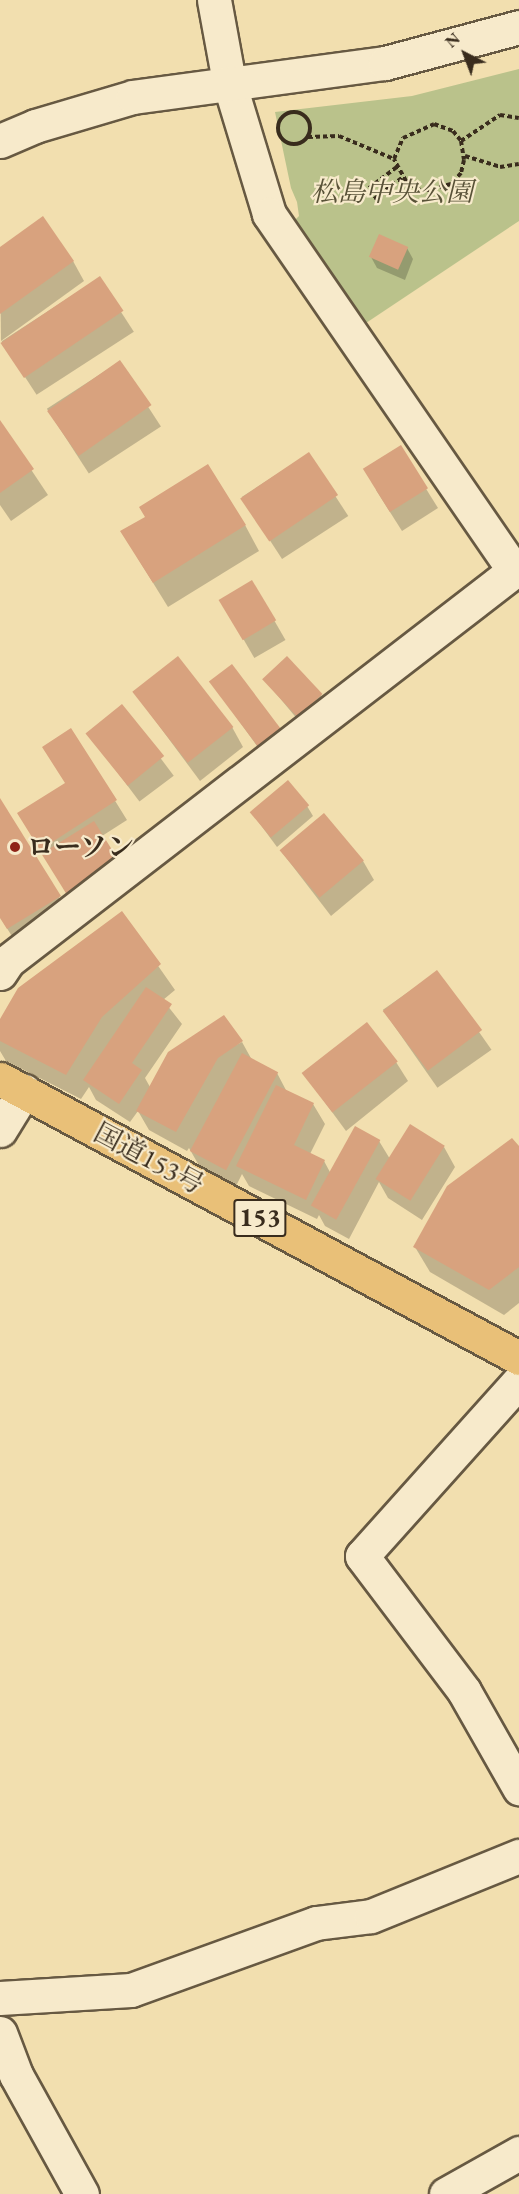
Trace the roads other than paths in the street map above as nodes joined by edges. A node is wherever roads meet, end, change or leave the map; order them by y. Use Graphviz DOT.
graph roads {
  1 [pos="214,0"];
  2 [pos="519,27"];
  3 [pos="229,82"];
  4 [pos="0,141"];
  5 [pos="516,569"];
  6 [pos="0,973"];
  7 [pos="12,1085"];
  8 [pos="0,1130"];
  9 [pos="517,1360"];
  10 [pos="519,1788"];
  11 [pos="519,1856"];
  12 [pos="0,1998"];
  13 [pos="0,2033"];
  14 [pos="519,2153"];
  15 [pos="82,2194"];
  16 [pos="446,2194"];
  1 -- 3 [label="street"];
  2 -- 3 [label="street"];
  3 -- 4 [label="street"];
  3 -- 5 [label="street"];
  5 -- 6 [label="street"];
  7 -- 8 [label="street"];
  7 -- 9 [label="highway, 国道153号 / 153"];
  9 -- 10 [label="street"];
  11 -- 12 [label="street"];
  13 -- 15 [label="street"];
  14 -- 16 [label="street"];
}
